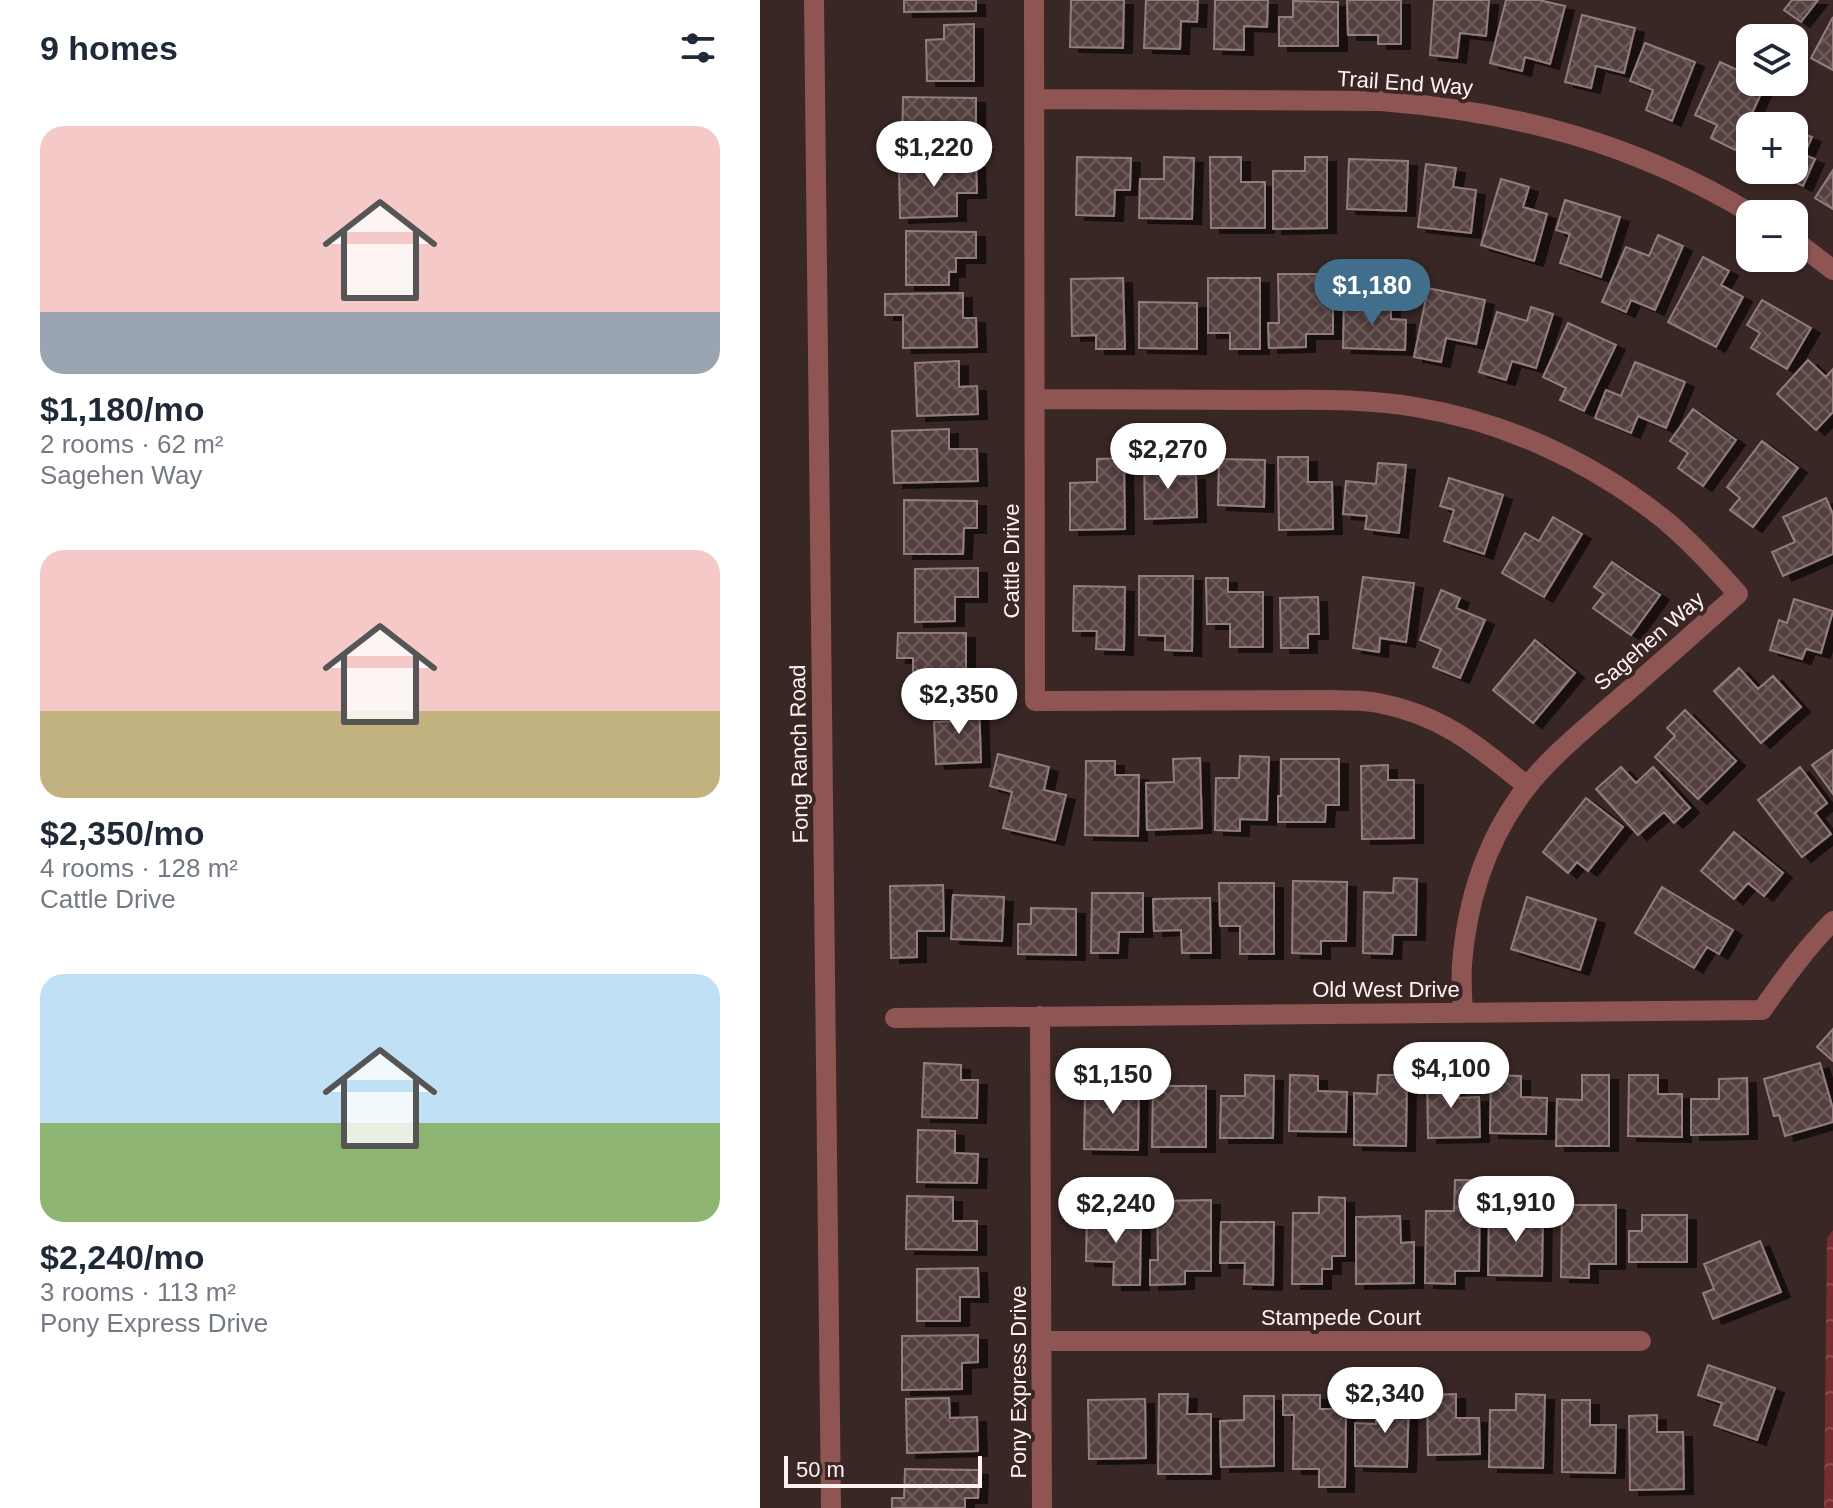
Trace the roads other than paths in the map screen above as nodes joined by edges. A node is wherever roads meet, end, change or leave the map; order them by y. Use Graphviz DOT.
graph roads {
  1 [pos="814,0"];
  2 [pos="1034,0"];
  3 [pos="1035,99"];
  4 [pos="1736,205"];
  5 [pos="1808,251"];
  6 [pos="1833,270"];
  7 [pos="1035,399"];
  8 [pos="1527,786"];
  9 [pos="1833,921"];
  10 [pos="1463,1013"];
  11 [pos="1040,1016"];
  12 [pos="895,1018"];
  13 [pos="1042,1341"];
  14 [pos="1641,1341"];
  15 [pos="831,1508"];
  16 [pos="1042,1508"];
  1 -- 15 [label="street, Fong Ranch Road"];
  2 -- 3 [label="street, Cattle Drive"];
  3 -- 4 [label="street, Trail End Way"];
  3 -- 7 [label="street, Cattle Drive"];
  5 -- 6 [label="street"];
  7 -- 8 [label="street, Cattle Drive"];
  7 -- 8 [label="street, Sagehen Way"];
  8 -- 10 [label="street, Sagehen Way"];
  9 -- 10 [label="street, Old West Drive"];
  10 -- 11 [label="street, Old West Drive"];
  11 -- 12 [label="street, Old West Drive"];
  11 -- 13 [label="street, Pony Express Drive"];
  13 -- 14 [label="street, Stampede Court"];
  13 -- 16 [label="street, Pony Express Drive"];
}
